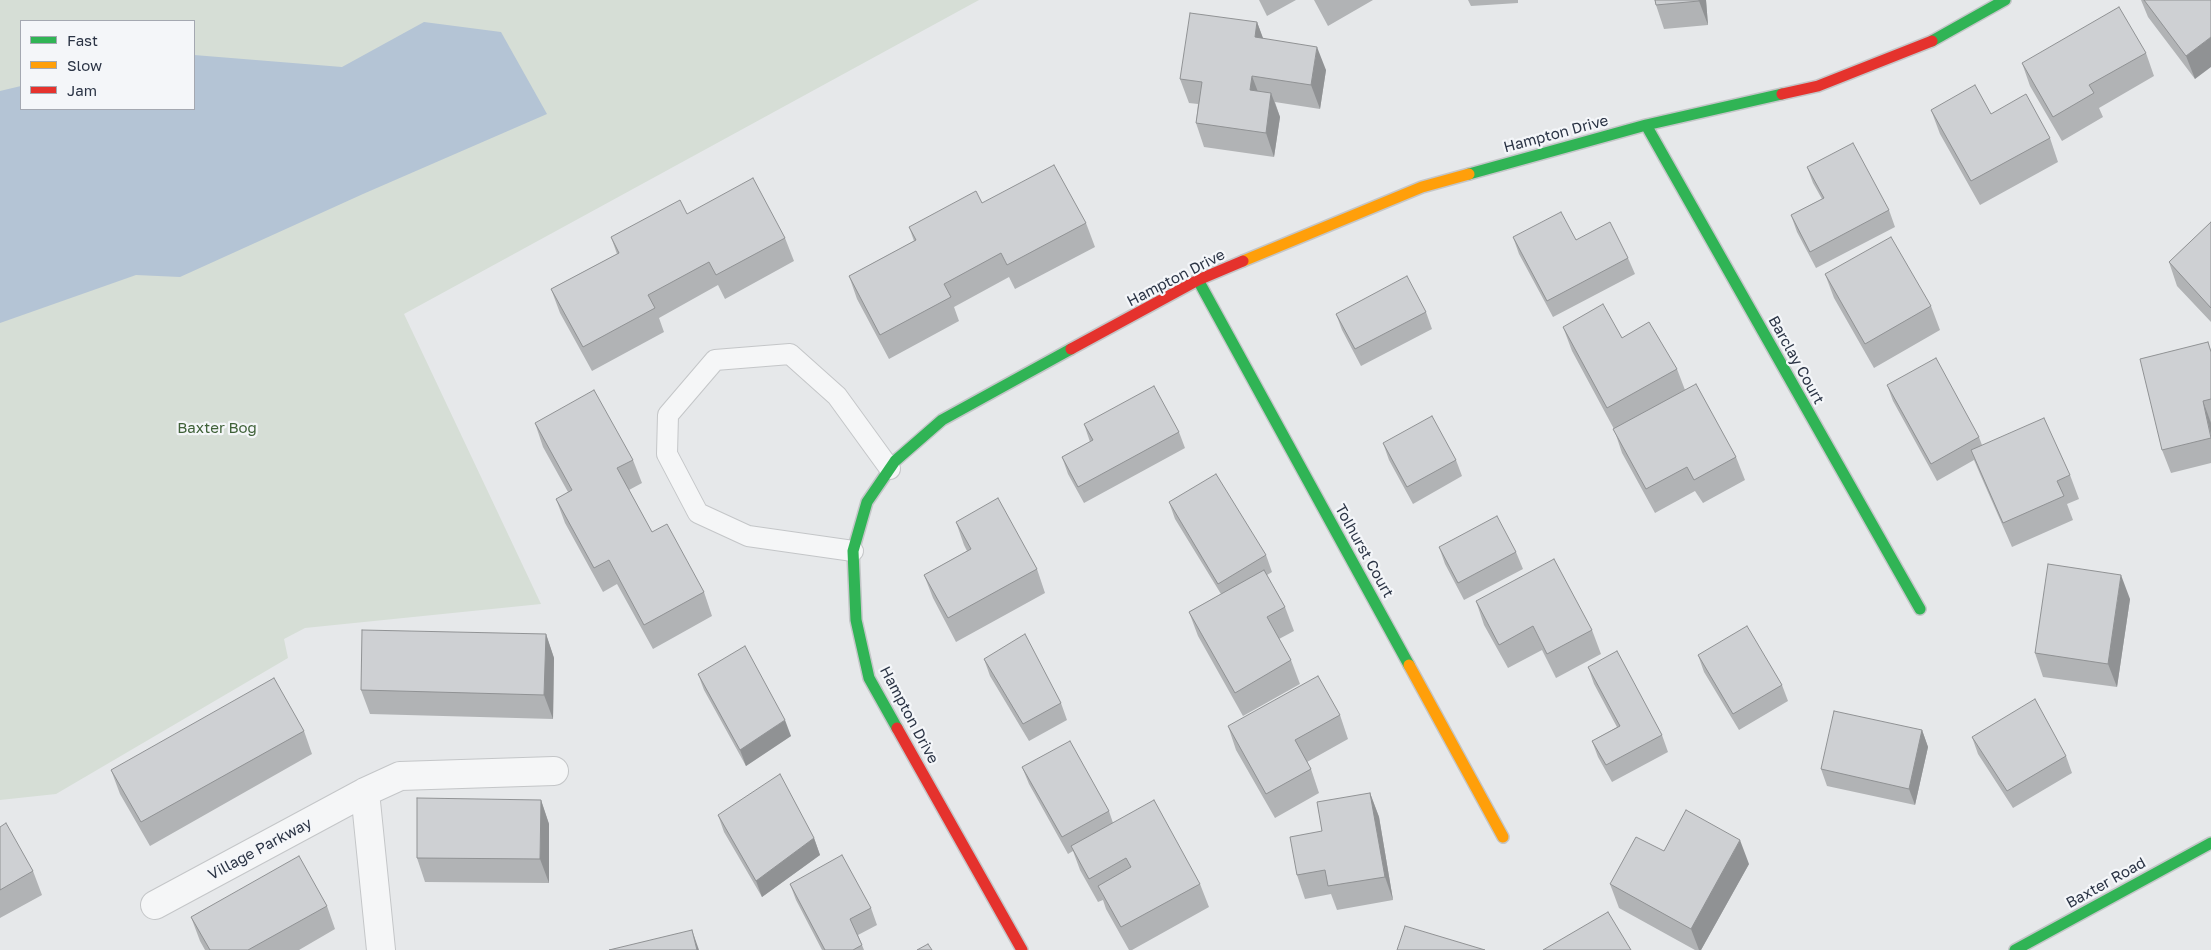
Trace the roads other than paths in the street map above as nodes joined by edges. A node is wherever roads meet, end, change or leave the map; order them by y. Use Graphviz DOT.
graph roads {
  1 [pos="2005,0"];
  2 [pos="1646,125"];
  3 [pos="1198,280"];
  4 [pos="890,469"];
  5 [pos="853,551"];
  6 [pos="1920,609"];
  7 [pos="554,771"];
  8 [pos="365,792"];
  9 [pos="1503,836"];
  10 [pos="2211,843"];
  11 [pos="155,905"];
  12 [pos="381,950"];
  13 [pos="1022,950"];
  14 [pos="2015,950"];
  1 -- 2 [label="street, Hampton Drive"];
  2 -- 3 [label="street, Hampton Drive"];
  2 -- 6 [label="street, Barclay Court"];
  3 -- 4 [label="street, Hampton Drive"];
  3 -- 9 [label="street, Tolhurst Court"];
  4 -- 5 [label="street, Hampton Drive"];
  4 -- 5 [label="lane"];
  5 -- 13 [label="street, Hampton Drive"];
  7 -- 8 [label="street, Village Parkway"];
  8 -- 11 [label="street, Village Parkway"];
  8 -- 12 [label="street"];
  10 -- 14 [label="street, Baxter Road"];
}
